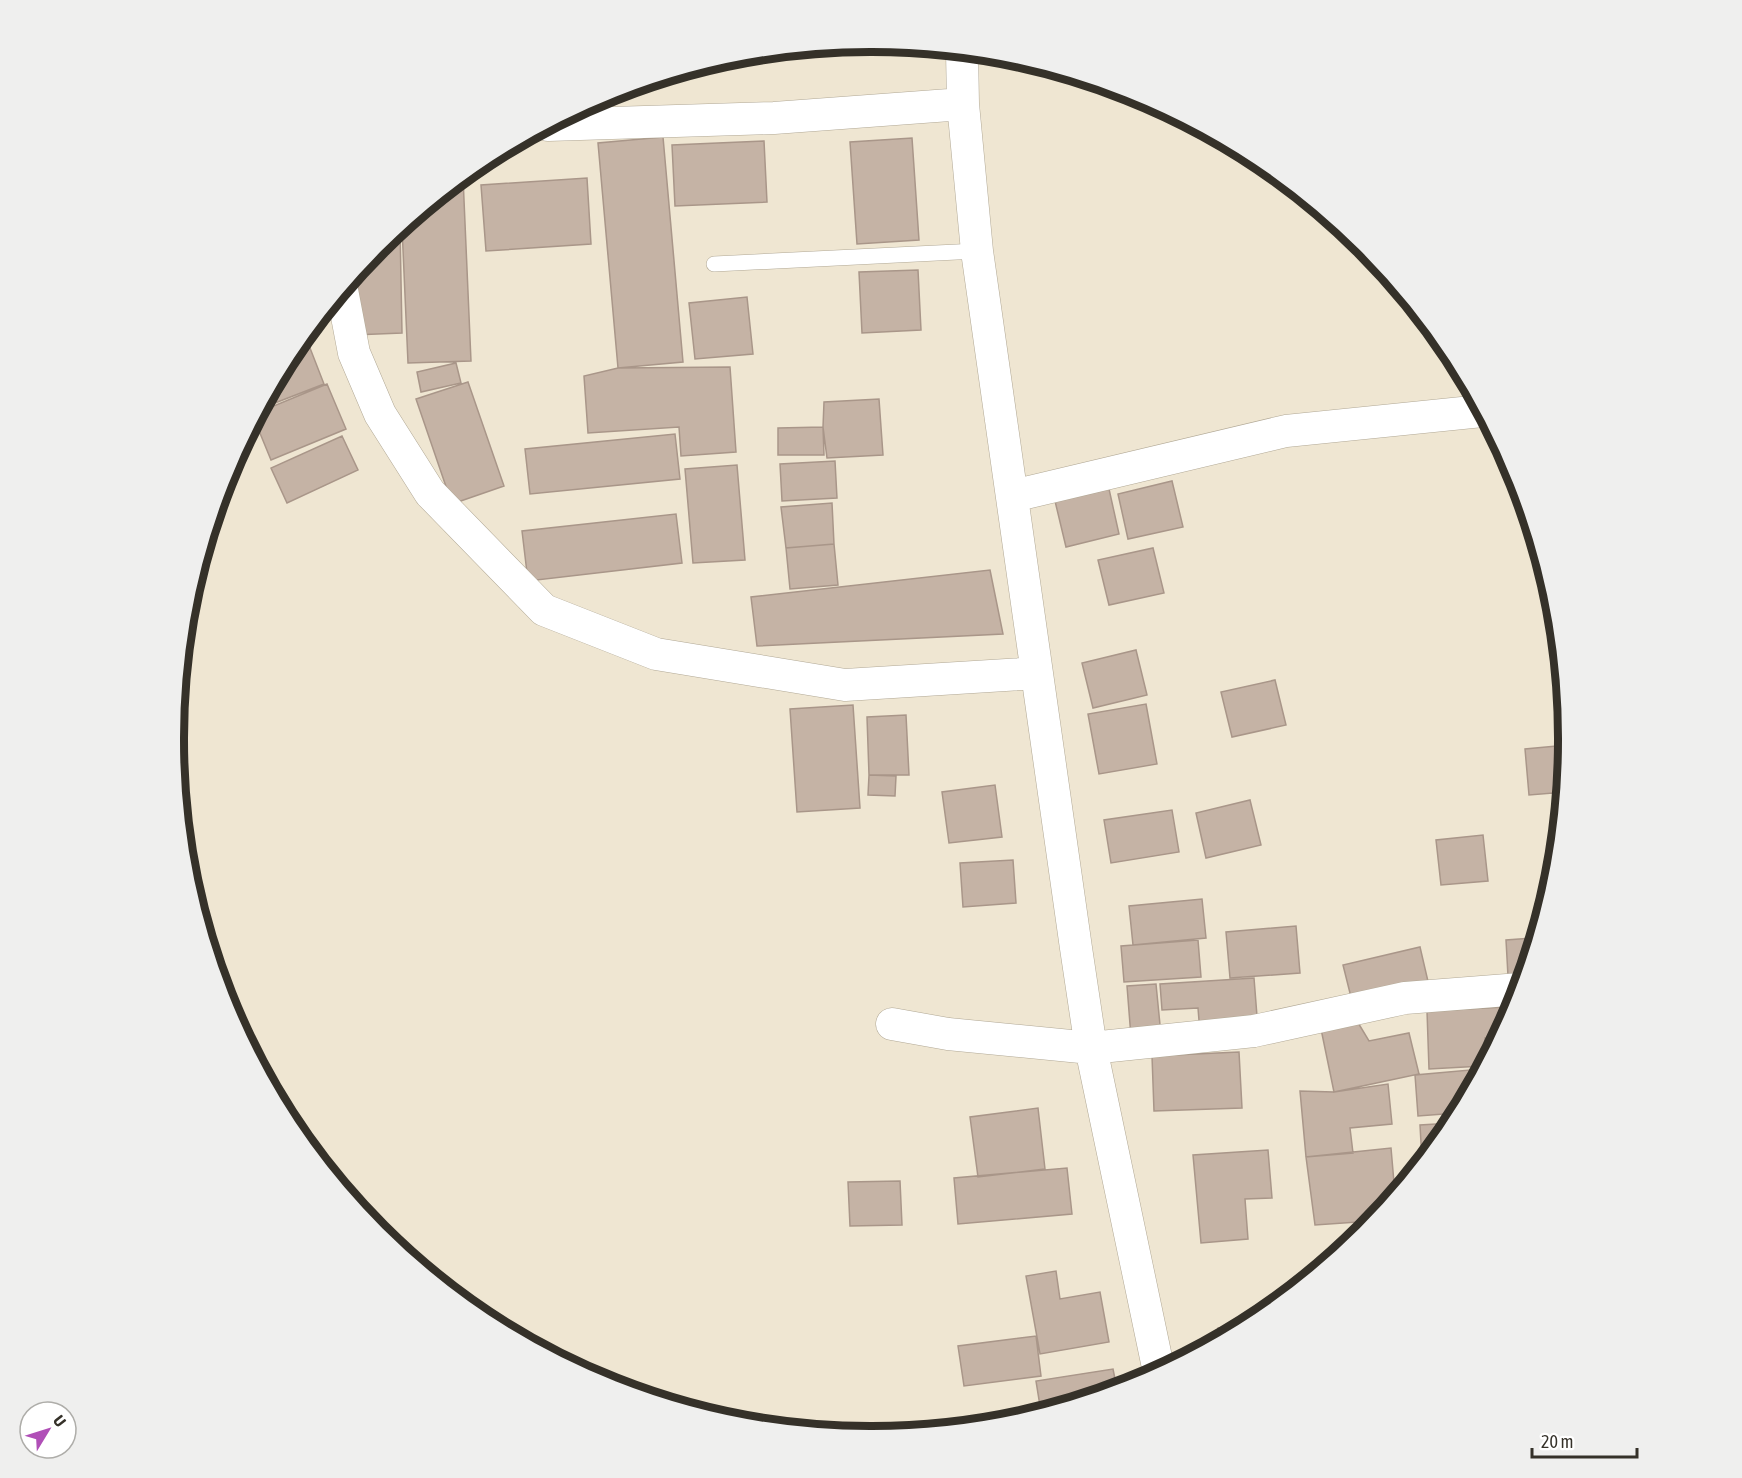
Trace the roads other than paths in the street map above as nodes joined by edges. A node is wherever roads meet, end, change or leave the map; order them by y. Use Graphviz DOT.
graph roads {
  1 [pos="962,58"];
  2 [pos="963,104"];
  3 [pos="564,124"];
  4 [pos="977,251"];
  5 [pos="714,264"];
  6 [pos="344,300"];
  7 [pos="1474,412"];
  8 [pos="1013,496"];
  9 [pos="1037,673"];
  10 [pos="1510,990"];
  11 [pos="892,1024"];
  12 [pos="1091,1047"];
  13 [pos="1156,1363"];
  1 -- 2 [label="street"];
  2 -- 3 [label="street"];
  2 -- 4 [label="street"];
  4 -- 5 [label="lane"];
  4 -- 8 [label="street"];
  6 -- 9 [label="street"];
  7 -- 8 [label="street"];
  8 -- 9 [label="street"];
  9 -- 12 [label="street"];
  10 -- 12 [label="street"];
  11 -- 12 [label="street"];
  12 -- 13 [label="street"];
}
